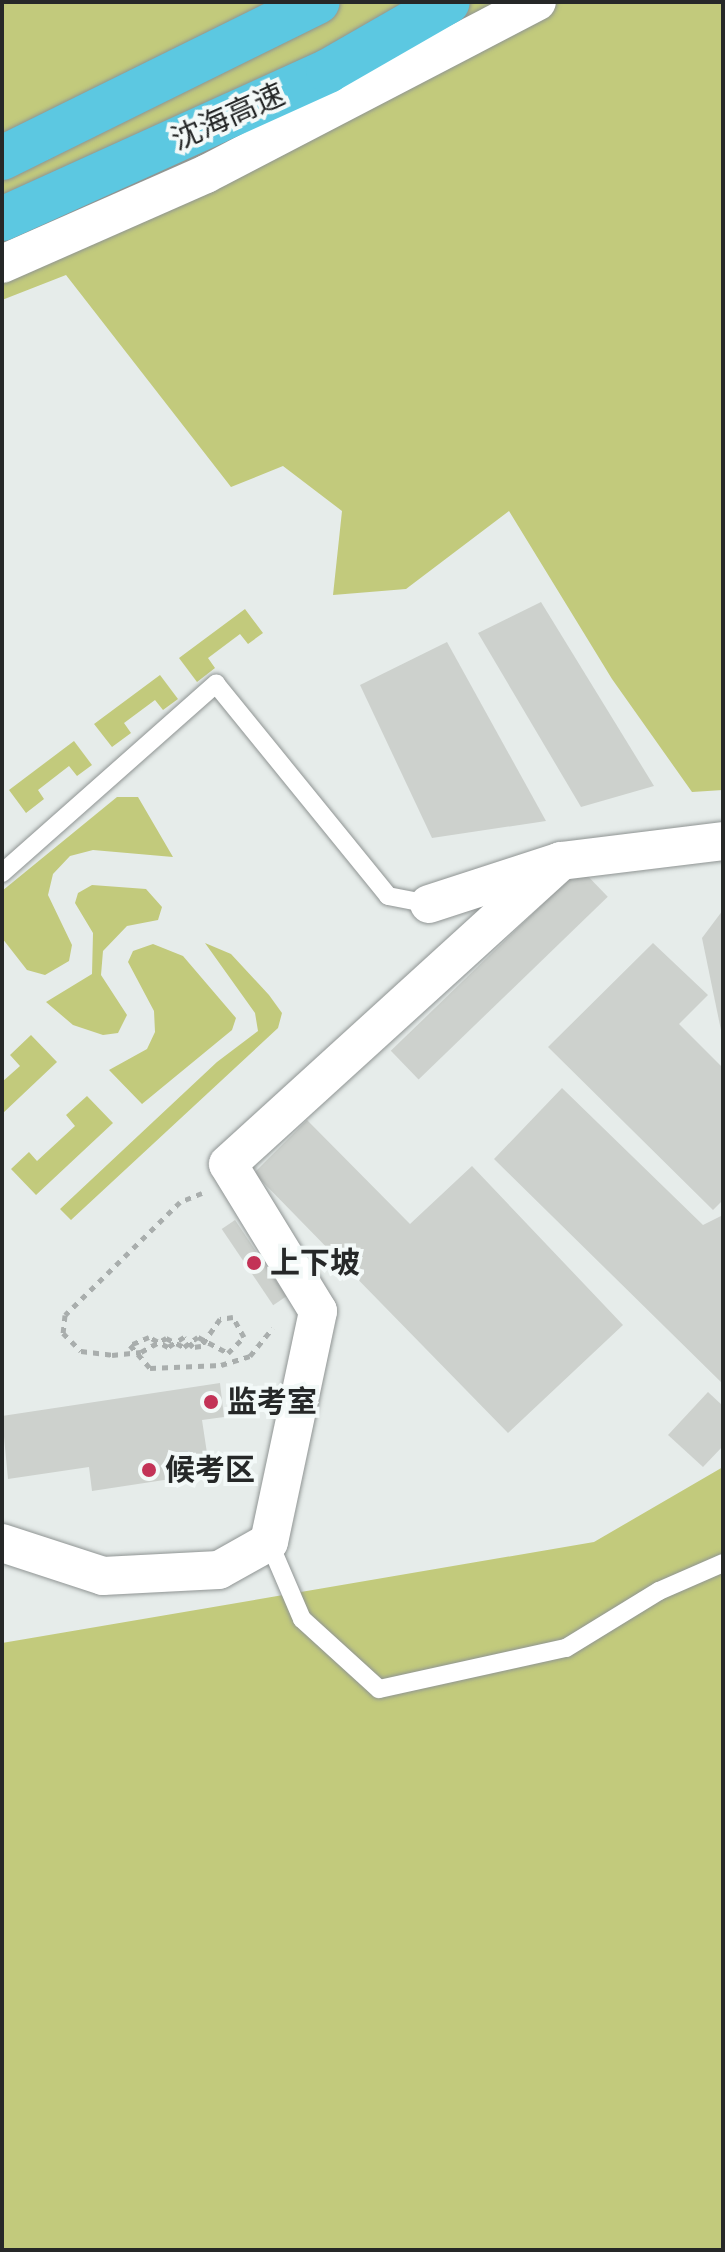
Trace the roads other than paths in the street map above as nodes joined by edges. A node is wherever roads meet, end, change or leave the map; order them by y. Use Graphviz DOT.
graph roads {
  1 [pos="318,2"];
  2 [pos="448,2"];
  3 [pos="537,2"];
  4 [pos="2,158"];
  5 [pos="2,219"];
  6 [pos="2,264"];
  7 [pos="723,841"];
  8 [pos="561,861"];
  9 [pos="2,873"];
  10 [pos="429,904"];
  11 [pos="269,1542"];
  12 [pos="2,1543"];
  13 [pos="723,1563"];
  1 -- 4 [label="highway, 沈海高速"];
  2 -- 5 [label="highway, 沈海高速"];
  3 -- 6 [label="street"];
  7 -- 8 [label="street"];
  8 -- 10 [label="street"];
  8 -- 11 [label="street"];
  9 -- 10 [label="lane"];
  11 -- 12 [label="street"];
  11 -- 13 [label="lane"];
}
